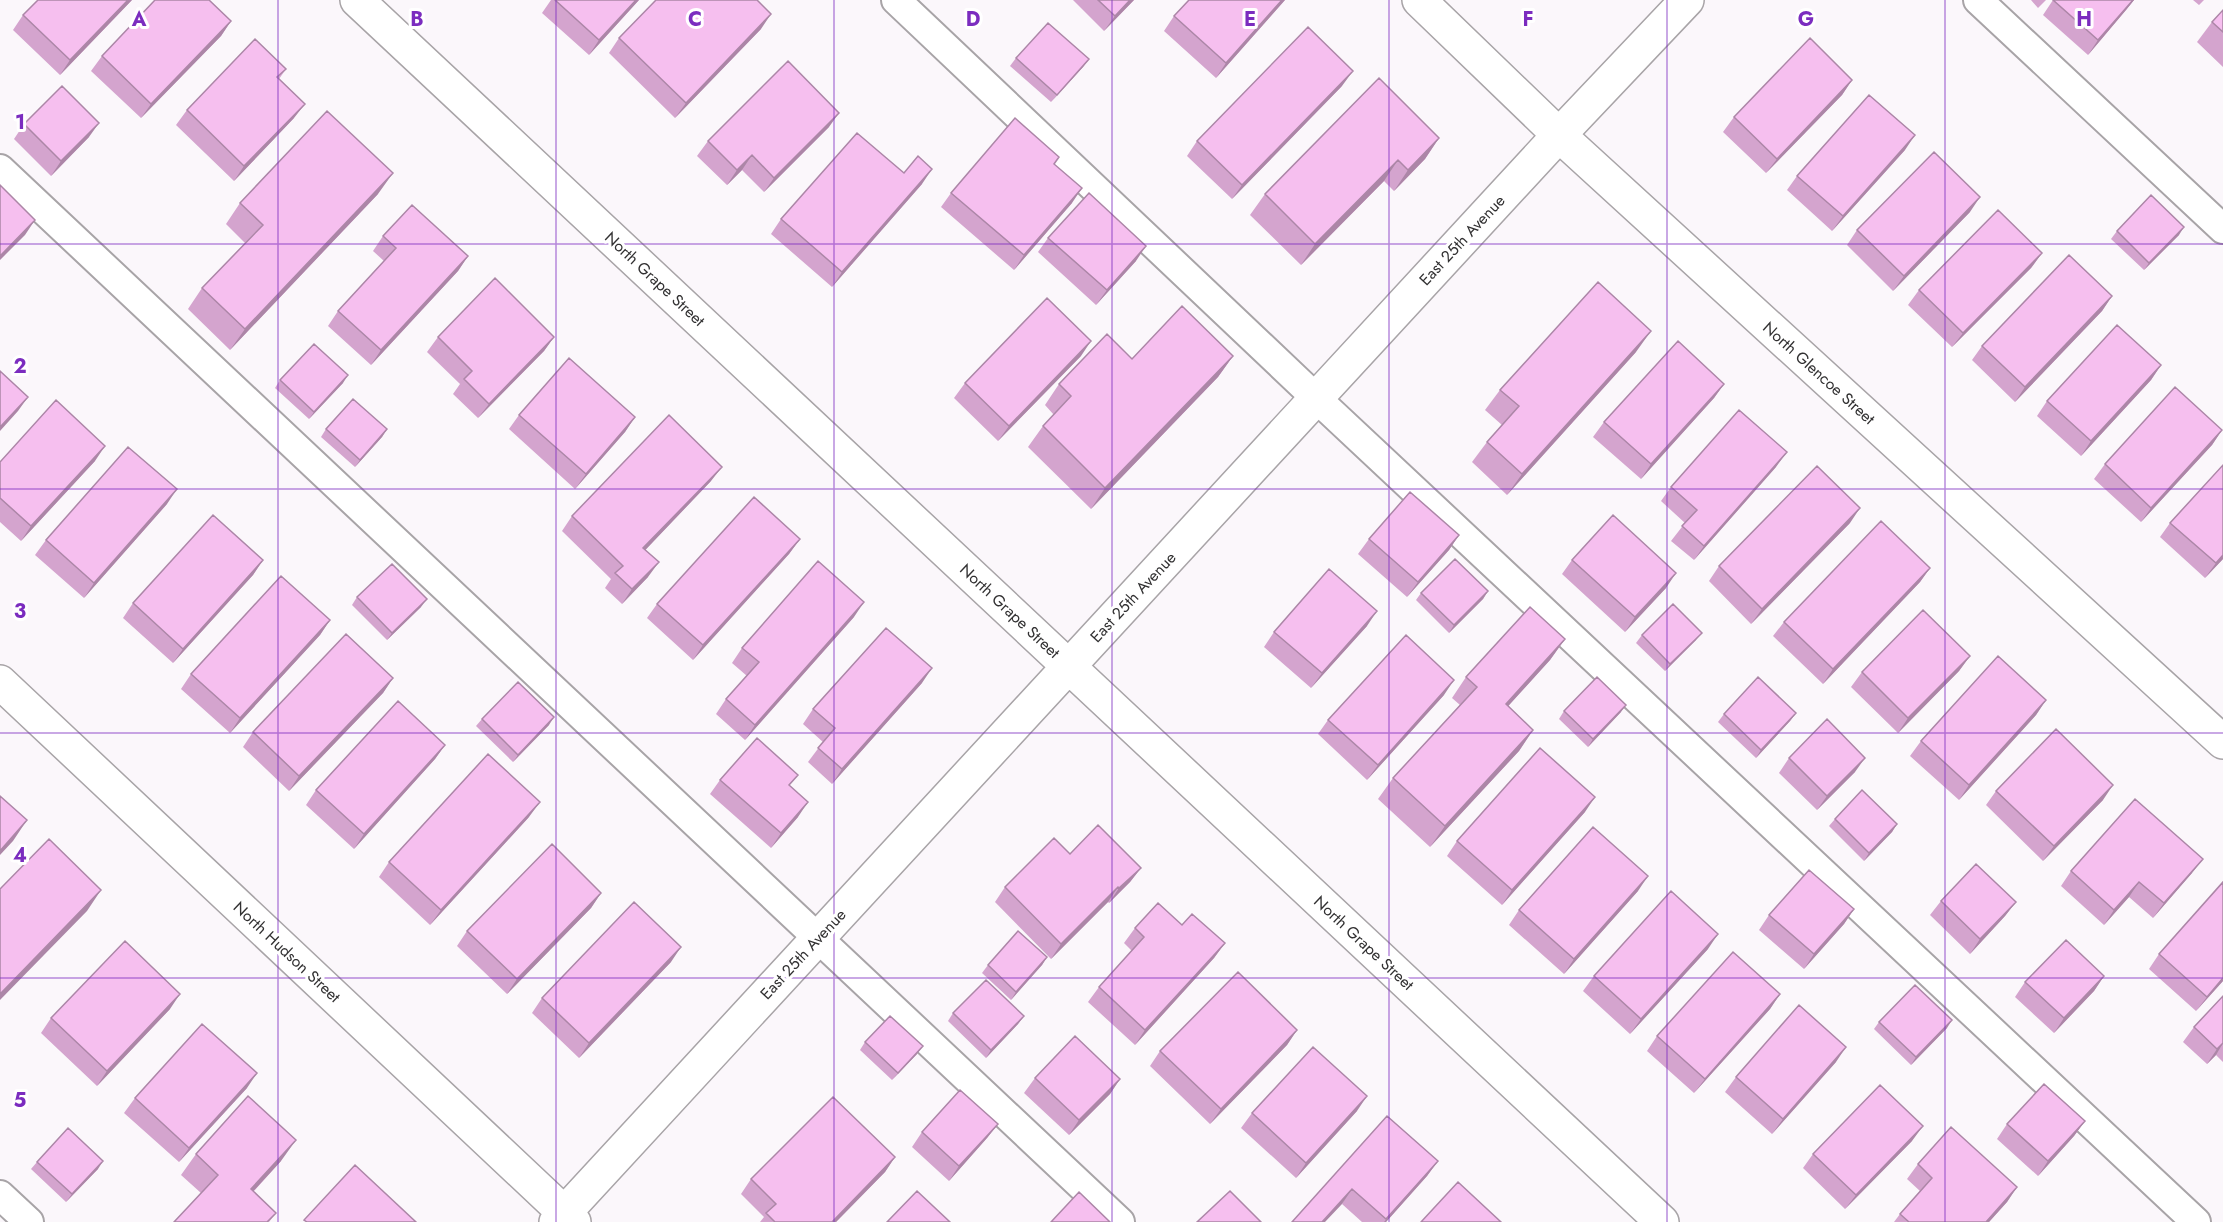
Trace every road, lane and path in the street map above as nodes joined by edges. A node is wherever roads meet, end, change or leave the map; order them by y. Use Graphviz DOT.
graph roads {
  1 [pos="357,0"];
  2 [pos="896,0"];
  3 [pos="1419,0"];
  4 [pos="1687,0"];
  5 [pos="1978,0"];
  6 [pos="1559,135"];
  7 [pos="0,169"];
  8 [pos="2223,229"];
  9 [pos="1316,398"];
  10 [pos="1069,666"];
  11 [pos="0,682"];
  12 [pos="2223,742"];
  13 [pos="818,938"];
  14 [pos="0,1195"];
  15 [pos="565,1219"];
  16 [pos="29,1222"];
  17 [pos="1120,1222"];
  18 [pos="1662,1222"];
  19 [pos="2196,1222"];
  1 -- 10 [label="street, North Grape Street"];
  2 -- 9 [label="lane"];
  3 -- 6 [label="street, North Glencoe Street"];
  4 -- 6 [label="street, East 25th Avenue"];
  5 -- 8 [label="lane"];
  6 -- 9 [label="street, East 25th Avenue"];
  6 -- 12 [label="street, North Glencoe Street"];
  7 -- 13 [label="lane"];
  9 -- 10 [label="street, East 25th Avenue"];
  9 -- 19 [label="lane"];
  10 -- 13 [label="street, East 25th Avenue"];
  10 -- 18 [label="street, North Grape Street"];
  11 -- 15 [label="street, North Hudson Street"];
  13 -- 15 [label="street, East 25th Avenue"];
  13 -- 17 [label="lane"];
  14 -- 16 [label="lane"];
}
